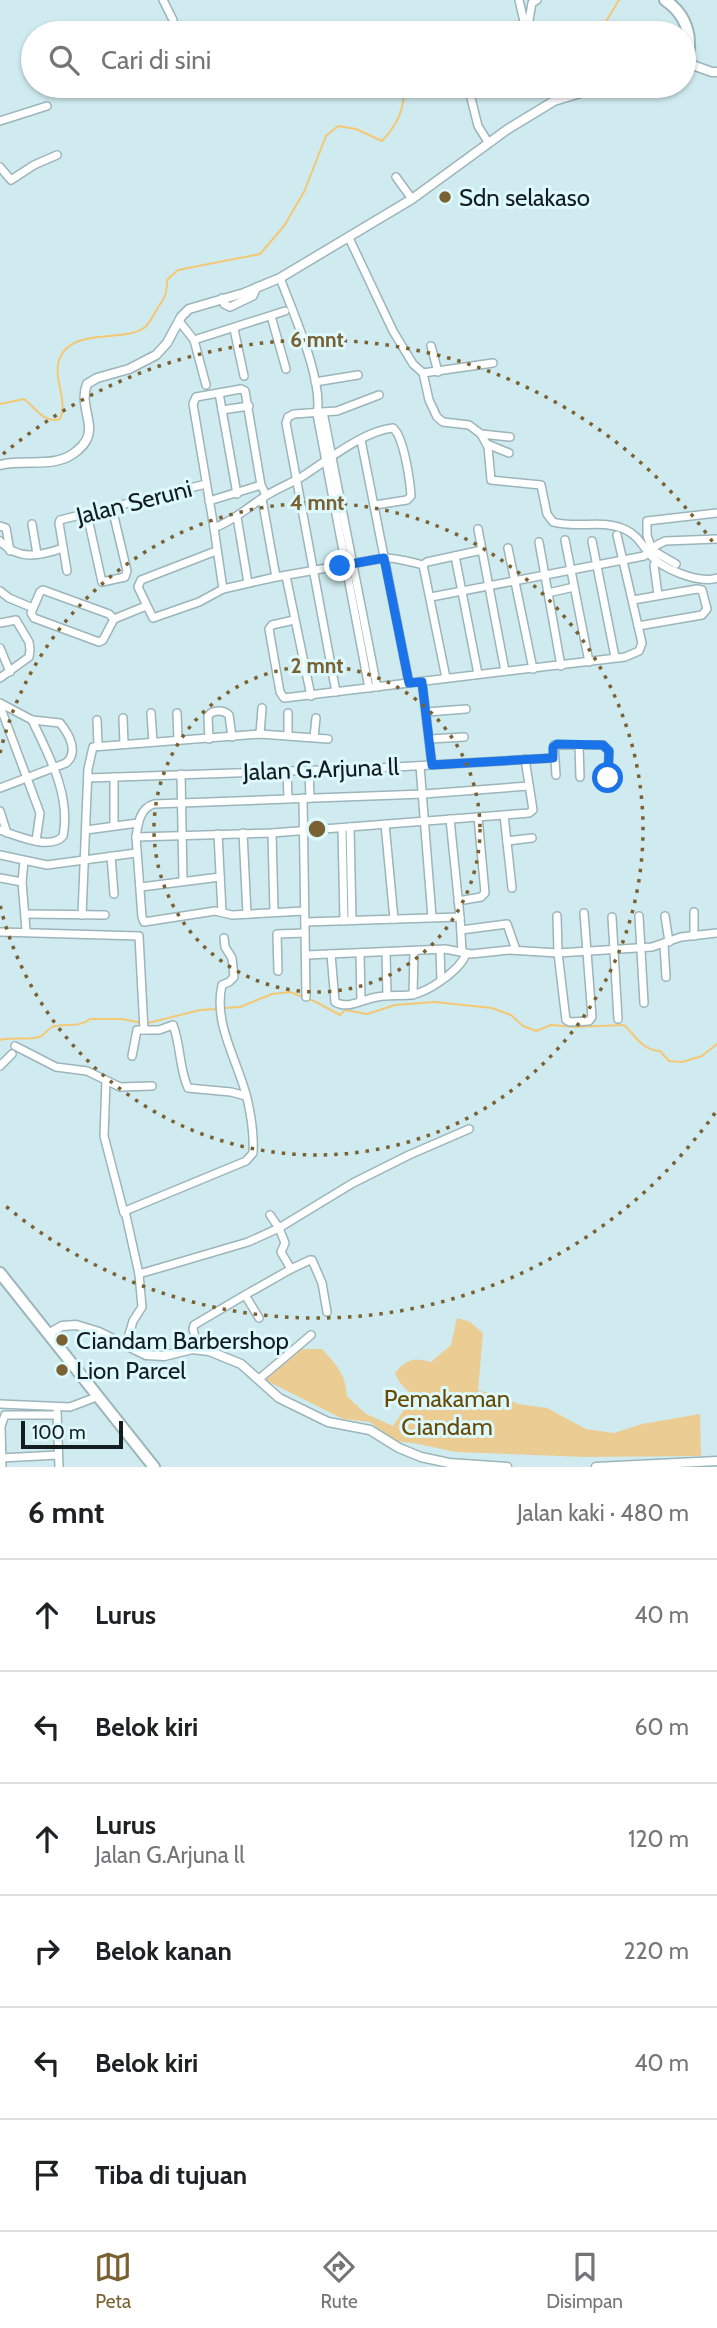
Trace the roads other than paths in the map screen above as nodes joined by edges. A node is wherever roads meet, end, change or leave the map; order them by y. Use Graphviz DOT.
graph roads {
  1 [pos="163,0"];
  2 [pos="519,0"];
  3 [pos="537,0"];
  4 [pos="665,0"];
  5 [pos="173,20"];
  6 [pos="524,21"];
  7 [pos="529,21"];
  8 [pos="683,21"];
  9 [pos="696,66"];
  10 [pos="717,72"];
  11 [pos="471,98"];
  12 [pos="563,98"];
  13 [pos="47,106"];
  14 [pos="0,121"];
  15 [pos="488,142"];
  16 [pos="57,155"];
  17 [pos="0,167"];
  18 [pos="396,177"];
  19 [pos="412,199"];
  20 [pos="349,238"];
  21 [pos="280,278"];
  22 [pos="285,311"];
  23 [pos="271,316"];
  24 [pos="179,321"];
  25 [pos="234,329"];
  26 [pos="194,340"];
  27 [pos="430,346"];
  28 [pos="493,363"];
  29 [pos="286,369"];
  30 [pos="438,372"];
  31 [pos="423,373"];
  32 [pos="358,375"];
  33 [pos="244,376"];
  34 [pos="315,382"];
  35 [pos="206,385"];
  36 [pos="219,393"];
  37 [pos="379,395"];
  38 [pos="249,406"];
  39 [pos="222,410"];
  40 [pos="320,411"];
  41 [pos="481,433"];
  42 [pos="510,437"];
  43 [pos="360,440"];
  44 [pos="487,444"];
  45 [pos="509,453"];
  46 [pos="329,459"];
  47 [pos="0,465"];
  48 [pos="297,480"];
  49 [pos="206,484"];
  50 [pos="263,492"];
  51 [pos="237,494"];
  52 [pos="209,501"];
  53 [pos="375,505"];
  54 [pos="112,508"];
  55 [pos="717,513"];
  56 [pos="87,514"];
  57 [pos="237,517"];
  58 [pos="213,523"];
  59 [pos="32,524"];
  60 [pos="0,526"];
  61 [pos="478,529"];
  62 [pos="617,535"];
  63 [pos="717,539"];
  64 [pos="565,540"];
  65 [pos="0,541"];
  66 [pos="592,541"];
  67 [pos="540,542"];
  68 [pos="63,548"];
  69 [pos="508,548"];
  70 [pos="482,550"];
  71 [pos="10,551"];
  72 [pos="216,551"];
  73 [pos="650,552"];
  74 [pos="37,554"];
  75 [pos="455,556"];
  76 [pos="384,558"];
  77 [pos="624,561"];
  78 [pos="407,563"];
  79 [pos="349,564"];
  80 [pos="676,564"];
  81 [pos="423,565"];
  82 [pos="597,565"];
  83 [pos="654,565"];
  84 [pos="571,570"];
  85 [pos="67,571"];
  86 [pos="387,571"];
  87 [pos="314,572"];
  88 [pos="544,575"];
  89 [pos="286,576"];
  90 [pos="276,577"];
  91 [pos="717,578"];
  92 [pos="515,581"];
  93 [pos="248,583"];
  94 [pos="490,586"];
  95 [pos="574,587"];
  96 [pos="223,589"];
  97 [pos="463,591"];
  98 [pos="0,592"];
  99 [pos="548,593"];
  100 [pos="658,595"];
  101 [pos="430,597"];
  102 [pos="633,600"];
  103 [pos="146,606"];
  104 [pos="33,608"];
  105 [pos="114,619"];
  106 [pos="294,620"];
  107 [pos="0,623"];
  108 [pos="638,626"];
  109 [pos="0,648"];
  110 [pos="615,657"];
  111 [pos="589,662"];
  112 [pos="561,666"];
  113 [pos="533,669"];
  114 [pos="505,671"];
  115 [pos="10,672"];
  116 [pos="478,674"];
  117 [pos="0,678"];
  118 [pos="446,678"];
  119 [pos="422,682"];
  120 [pos="409,683"];
  121 [pos="373,688"];
  122 [pos="336,692"];
  123 [pos="311,696"];
  124 [pos="0,705"];
  125 [pos="262,708"];
  126 [pos="466,709"];
  127 [pos="427,712"];
  128 [pos="151,713"];
  129 [pos="177,713"];
  130 [pos="288,713"];
  131 [pos="123,718"];
  132 [pos="316,718"];
  133 [pos="32,720"];
  134 [pos="97,720"];
  135 [pos="260,734"];
  136 [pos="288,735"];
  137 [pos="232,737"];
  138 [pos="314,737"];
  139 [pos="464,737"];
  140 [pos="328,738"];
  141 [pos="209,739"];
  142 [pos="430,739"];
  143 [pos="178,740"];
  144 [pos="153,741"];
  145 [pos="124,744"];
  146 [pos="98,745"];
  147 [pos="579,745"];
  148 [pos="553,758"];
  149 [pos="525,759"];
  150 [pos="432,765"];
  151 [pos="53,766"];
  152 [pos="420,766"];
  153 [pos="286,770"];
  154 [pos="309,770"];
  155 [pos="181,774"];
  156 [pos="556,775"];
  157 [pos="27,777"];
  158 [pos="114,777"];
  159 [pos="580,777"];
  160 [pos="88,778"];
  161 [pos="608,778"];
  162 [pos="529,786"];
  163 [pos="0,788"];
  164 [pos="424,794"];
  165 [pos="288,798"];
  166 [pos="306,798"];
  167 [pos="181,803"];
  168 [pos="0,811"];
  169 [pos="504,815"];
  170 [pos="478,817"];
  171 [pos="450,819"];
  172 [pos="425,822"];
  173 [pos="138,824"];
  174 [pos="386,824"];
  175 [pos="114,826"];
  176 [pos="346,828"];
  177 [pos="86,830"];
  178 [pos="303,830"];
  179 [pos="4,831"];
  180 [pos="243,833"];
  181 [pos="272,833"];
  182 [pos="218,834"];
  183 [pos="183,835"];
  184 [pos="136,836"];
  185 [pos="532,838"];
  186 [pos="36,841"];
  187 [pos="507,841"];
  188 [pos="136,853"];
  189 [pos="0,855"];
  190 [pos="111,856"];
  191 [pos="85,860"];
  192 [pos="24,862"];
  193 [pos="220,877"];
  194 [pos="0,878"];
  195 [pos="183,880"];
  196 [pos="22,883"];
  197 [pos="141,887"];
  198 [pos="512,888"];
  199 [pos="114,894"];
  200 [pos="458,901"];
  201 [pos="304,911"];
  202 [pos="222,912"];
  203 [pos="274,912"];
  204 [pos="694,912"];
  205 [pos="247,914"];
  206 [pos="584,914"];
  207 [pos="26,915"];
  208 [pos="82,915"];
  209 [pos="105,915"];
  210 [pos="557,916"];
  211 [pos="639,916"];
  212 [pos="665,916"];
  213 [pos="432,917"];
  214 [pos="460,917"];
  215 [pos="611,917"];
  216 [pos="394,919"];
  217 [pos="348,921"];
  218 [pos="305,922"];
  219 [pos="26,930"];
  220 [pos="461,930"];
  221 [pos="0,932"];
  222 [pos="305,933"];
  223 [pos="717,933"];
  224 [pos="694,936"];
  225 [pos="224,938"];
  226 [pos="666,943"];
  227 [pos="614,948"];
  228 [pos="641,948"];
  229 [pos="440,950"];
  230 [pos="516,950"];
  231 [pos="587,950"];
  232 [pos="414,951"];
  233 [pos="386,952"];
  234 [pos="360,953"];
  235 [pos="464,953"];
  236 [pos="558,953"];
  237 [pos="331,954"];
  238 [pos="306,955"];
  239 [pos="278,971"];
  240 [pos="666,977"];
  241 [pos="440,980"];
  242 [pos="387,995"];
  243 [pos="413,995"];
  244 [pos="306,997"];
  245 [pos="361,1002"];
  246 [pos="644,1003"];
  247 [pos="618,1019"];
  248 [pos="144,1030"];
  249 [pos="132,1056"];
  250 [pos="0,1066"];
  251 [pos="106,1081"];
  252 [pos="152,1086"];
  253 [pos="246,1096"];
  254 [pos="469,1129"];
  255 [pos="124,1213"];
  256 [pos="270,1214"];
  257 [pos="279,1228"];
  258 [pos="291,1269"];
  259 [pos="0,1273"];
  260 [pos="139,1275"];
  261 [pos="245,1296"];
  262 [pos="327,1312"];
  263 [pos="260,1318"];
  264 [pos="48,1334"];
  265 [pos="311,1335"];
  266 [pos="125,1345"];
  267 [pos="198,1349"];
  268 [pos="259,1379"];
  269 [pos="99,1396"];
  270 [pos="0,1404"];
  271 [pos="57,1411"];
  272 [pos="58,1455"];
  273 [pos="1,1458"];
  274 [pos="717,1461"];
  275 [pos="462,1466"];
  276 [pos="2,1467"];
  277 [pos="59,1467"];
  278 [pos="154,1467"];
  279 [pos="507,1467"];
  280 [pos="596,1467"];
  1 -- 5 [label="street"];
  2 -- 6 [label="street"];
  3 -- 7 [label="street"];
  4 -- 8 [label="main road"];
  9 -- 10 [label="street"];
  11 -- 15 [label="street"];
  12 -- 15 [label="street"];
  13 -- 14 [label="street"];
  15 -- 19 [label="street"];
  16 -- 17 [label="street"];
  18 -- 19 [label="street"];
  19 -- 20 [label="street"];
  20 -- 21 [label="street"];
  20 -- 31 [label="street"];
  21 -- 24 [label="street"];
  21 -- 34 [label="street"];
  22 -- 23 [label="street"];
  23 -- 25 [label="street"];
  23 -- 29 [label="street"];
  24 -- 26 [label="street"];
  24 -- 47 [label="street"];
  25 -- 26 [label="street"];
  25 -- 33 [label="street"];
  26 -- 35 [label="street"];
  27 -- 30 [label="street"];
  28 -- 30 [label="street"];
  30 -- 31 [label="street"];
  31 -- 41 [label="street"];
  32 -- 34 [label="street"];
  34 -- 40 [label="street"];
  36 -- 38 [label="street"];
  36 -- 39 [label="street"];
  36 -- 49 [label="street"];
  37 -- 40 [label="street"];
  38 -- 39 [label="street"];
  38 -- 50 [label="street"];
  39 -- 51 [label="street"];
  40 -- 46 [label="street"];
  40 -- 48 [label="street"];
  41 -- 42 [label="street"];
  41 -- 44 [label="street"];
  43 -- 46 [label="street"];
  43 -- 53 [label="street"];
  43 -- 53 [label="street"];
  44 -- 45 [label="street"];
  44 -- 73 [label="street"];
  46 -- 48 [label="street"];
  46 -- 79 [label="street"];
  48 -- 50 [label="street"];
  48 -- 87 [label="street"];
  49 -- 52 [label="street"];
  49 -- 54 [label="street, Jalan Seruni"];
  50 -- 51 [label="street"];
  50 -- 57 [label="street"];
  50 -- 90 [label="street"];
  51 -- 52 [label="street"];
  52 -- 58 [label="street"];
  53 -- 76 [label="street"];
  54 -- 56 [label="street, Jalan Seruni"];
  54 -- 56 [label="street"];
  55 -- 73 [label="street"];
  56 -- 68 [label="street, Jalan Seruni"];
  57 -- 58 [label="street"];
  57 -- 93 [label="street"];
  58 -- 72 [label="street"];
  59 -- 74 [label="street"];
  60 -- 71 [label="street"];
  61 -- 70 [label="street"];
  62 -- 77 [label="street"];
  63 -- 73 [label="street"];
  64 -- 84 [label="street"];
  65 -- 71 [label="street"];
  66 -- 82 [label="street"];
  67 -- 88 [label="street"];
  68 -- 74 [label="street, Jalan Seruni"];
  68 -- 85 [label="street"];
  69 -- 92 [label="street"];
  70 -- 75 [label="street"];
  70 -- 94 [label="street"];
  71 -- 74 [label="street, Jalan Seruni"];
  72 -- 96 [label="street"];
  72 -- 103 [label="street"];
  73 -- 77 [label="street"];
  73 -- 80 [label="street"];
  73 -- 91 [label="street"];
  75 -- 81 [label="street"];
  75 -- 97 [label="street"];
  76 -- 78 [label="street"];
  76 -- 79 [label="street"];
  76 -- 86 [label="street"];
  77 -- 82 [label="street"];
  77 -- 102 [label="street"];
  78 -- 81 [label="street"];
  78 -- 86 [label="street"];
  79 -- 87 [label="street"];
  79 -- 121 [label="street"];
  81 -- 101 [label="street"];
  82 -- 84 [label="street"];
  82 -- 110 [label="street"];
  83 -- 100 [label="street"];
  84 -- 88 [label="street"];
  84 -- 95 [label="street"];
  86 -- 120 [label="street"];
  87 -- 89 [label="street"];
  87 -- 122 [label="street"];
  88 -- 92 [label="street"];
  88 -- 99 [label="street"];
  89 -- 90 [label="street"];
  89 -- 106 [label="street"];
  90 -- 93 [label="street"];
  92 -- 94 [label="street"];
  92 -- 113 [label="street"];
  93 -- 96 [label="street"];
  94 -- 97 [label="street"];
  94 -- 114 [label="street"];
  95 -- 99 [label="street"];
  95 -- 111 [label="street"];
  96 -- 103 [label="street"];
  97 -- 101 [label="street"];
  97 -- 116 [label="street"];
  98 -- 104 [label="street"];
  99 -- 112 [label="street"];
  100 -- 102 [label="street"];
  100 -- 108 [label="street"];
  101 -- 118 [label="street"];
  102 -- 108 [label="street"];
  103 -- 105 [label="street"];
  104 -- 105 [label="street"];
  104 -- 105 [label="street"];
  106 -- 123 [label="street"];
  106 -- 123 [label="street"];
  107 -- 115 [label="street"];
  108 -- 110 [label="street"];
  109 -- 115 [label="street"];
  110 -- 111 [label="street"];
  111 -- 112 [label="street"];
  112 -- 113 [label="street"];
  113 -- 114 [label="street"];
  114 -- 116 [label="street"];
  115 -- 117 [label="street"];
  116 -- 118 [label="street"];
  118 -- 119 [label="street"];
  119 -- 120 [label="street"];
  119 -- 127 [label="street"];
  120 -- 121 [label="street"];
  121 -- 122 [label="street"];
  122 -- 123 [label="street"];
  124 -- 133 [label="street"];
  124 -- 157 [label="street"];
  125 -- 135 [label="street"];
  126 -- 127 [label="street"];
  127 -- 142 [label="street"];
  128 -- 144 [label="street"];
  129 -- 143 [label="street"];
  130 -- 136 [label="street"];
  131 -- 145 [label="street"];
  132 -- 138 [label="street"];
  133 -- 151 [label="street"];
  133 -- 151 [label="street"];
  134 -- 146 [label="street"];
  135 -- 136 [label="street"];
  135 -- 137 [label="street"];
  136 -- 138 [label="street"];
  137 -- 141 [label="street"];
  137 -- 141 [label="street"];
  138 -- 140 [label="street"];
  139 -- 142 [label="street"];
  141 -- 143 [label="street"];
  142 -- 150 [label="street"];
  143 -- 144 [label="street"];
  144 -- 145 [label="street"];
  145 -- 146 [label="street"];
  146 -- 160 [label="street"];
  147 -- 148 [label="street"];
  147 -- 159 [label="street"];
  147 -- 161 [label="street"];
  148 -- 149 [label="street, Jalan G.Arjuna ll"];
  148 -- 156 [label="street"];
  149 -- 150 [label="street, Jalan G.Arjuna ll"];
  149 -- 162 [label="street"];
  150 -- 152 [label="street, Jalan G.Arjuna ll"];
  151 -- 157 [label="street"];
  151 -- 186 [label="street"];
  152 -- 154 [label="street, Jalan G.Arjuna ll"];
  152 -- 164 [label="street"];
  153 -- 154 [label="street, Jalan G.Arjuna ll"];
  153 -- 155 [label="street, Jalan G.Arjuna ll"];
  153 -- 165 [label="street"];
  154 -- 166 [label="street"];
  155 -- 158 [label="street, Jalan G.Arjuna ll"];
  155 -- 167 [label="street"];
  157 -- 163 [label="street"];
  157 -- 186 [label="street"];
  158 -- 160 [label="street, Jalan G.Arjuna ll"];
  158 -- 175 [label="street"];
  160 -- 177 [label="street"];
  162 -- 164 [label="street"];
  162 -- 169 [label="street"];
  164 -- 166 [label="street"];
  164 -- 172 [label="street"];
  165 -- 166 [label="street"];
  165 -- 167 [label="street"];
  166 -- 178 [label="street"];
  167 -- 173 [label="street"];
  167 -- 183 [label="street"];
  168 -- 179 [label="street"];
  169 -- 170 [label="street"];
  169 -- 187 [label="street"];
  170 -- 171 [label="street"];
  170 -- 200 [label="street"];
  171 -- 172 [label="street"];
  171 -- 200 [label="street"];
  172 -- 174 [label="street"];
  172 -- 213 [label="street"];
  173 -- 175 [label="street"];
  173 -- 184 [label="street"];
  174 -- 176 [label="street"];
  174 -- 216 [label="street"];
  175 -- 177 [label="street"];
  176 -- 178 [label="street"];
  176 -- 217 [label="street"];
  177 -- 191 [label="street"];
  178 -- 181 [label="street"];
  178 -- 201 [label="street"];
  179 -- 186 [label="street"];
  180 -- 181 [label="street"];
  180 -- 182 [label="street"];
  180 -- 205 [label="street"];
  181 -- 203 [label="street"];
  182 -- 183 [label="street"];
  182 -- 193 [label="street"];
  183 -- 184 [label="street"];
  183 -- 195 [label="street"];
  184 -- 188 [label="street"];
  185 -- 187 [label="street"];
  187 -- 198 [label="street"];
  188 -- 190 [label="street"];
  188 -- 197 [label="street"];
  189 -- 192 [label="street"];
  190 -- 191 [label="street"];
  190 -- 199 [label="street"];
  191 -- 192 [label="street"];
  191 -- 208 [label="street"];
  192 -- 196 [label="street"];
  193 -- 195 [label="street"];
  193 -- 202 [label="street"];
  194 -- 196 [label="street"];
  195 -- 197 [label="street"];
  196 -- 207 [label="street"];
  197 -- 202 [label="street"];
  200 -- 214 [label="street"];
  201 -- 203 [label="street"];
  201 -- 218 [label="street"];
  202 -- 205 [label="street"];
  203 -- 205 [label="street"];
  204 -- 224 [label="street"];
  206 -- 231 [label="street"];
  207 -- 208 [label="street"];
  207 -- 219 [label="street"];
  208 -- 209 [label="street"];
  210 -- 236 [label="street"];
  211 -- 228 [label="street"];
  212 -- 226 [label="street"];
  213 -- 214 [label="street"];
  213 -- 216 [label="street"];
  214 -- 220 [label="street"];
  215 -- 227 [label="street"];
  216 -- 217 [label="street"];
  217 -- 218 [label="street"];
  218 -- 222 [label="street"];
  220 -- 230 [label="street"];
  220 -- 235 [label="street"];
  221 -- 248 [label="street"];
  222 -- 238 [label="street"];
  222 -- 239 [label="street"];
  223 -- 224 [label="street"];
  224 -- 226 [label="street"];
  225 -- 253 [label="street"];
  226 -- 228 [label="street"];
  226 -- 240 [label="street"];
  227 -- 228 [label="street"];
  227 -- 231 [label="street"];
  227 -- 247 [label="street"];
  228 -- 246 [label="street"];
  229 -- 232 [label="street"];
  229 -- 235 [label="street"];
  229 -- 241 [label="street"];
  230 -- 235 [label="street"];
  230 -- 236 [label="street"];
  231 -- 236 [label="street"];
  231 -- 236 [label="street"];
  232 -- 233 [label="street"];
  232 -- 243 [label="street"];
  233 -- 234 [label="street"];
  233 -- 242 [label="street"];
  234 -- 237 [label="street"];
  234 -- 245 [label="street"];
  235 -- 241 [label="street"];
  237 -- 238 [label="street"];
  237 -- 245 [label="street"];
  238 -- 244 [label="street"];
  241 -- 243 [label="street"];
  242 -- 243 [label="street"];
  242 -- 245 [label="street"];
  248 -- 249 [label="street"];
  248 -- 253 [label="street"];
  250 -- 251 [label="street"];
  251 -- 252 [label="street"];
  251 -- 255 [label="street"];
  253 -- 255 [label="street"];
  254 -- 257 [label="street"];
  255 -- 260 [label="street"];
  256 -- 257 [label="street"];
  257 -- 258 [label="street"];
  257 -- 260 [label="street"];
  258 -- 261 [label="street"];
  258 -- 262 [label="street"];
  259 -- 264 [label="main road"];
  260 -- 266 [label="street"];
  261 -- 263 [label="street"];
  261 -- 267 [label="street"];
  264 -- 266 [label="street"];
  264 -- 269 [label="main road"];
  265 -- 268 [label="street"];
  266 -- 267 [label="street"];
  267 -- 268 [label="street"];
  268 -- 275 [label="street"];
  269 -- 271 [label="street"];
  269 -- 278 [label="main road"];
  270 -- 271 [label="street"];
  271 -- 272 [label="street"];
  271 -- 273 [label="street"];
  272 -- 273 [label="street"];
  272 -- 277 [label="street"];
  273 -- 276 [label="street"];
  274 -- 280 [label="street"];
  275 -- 279 [label="street"];
}
